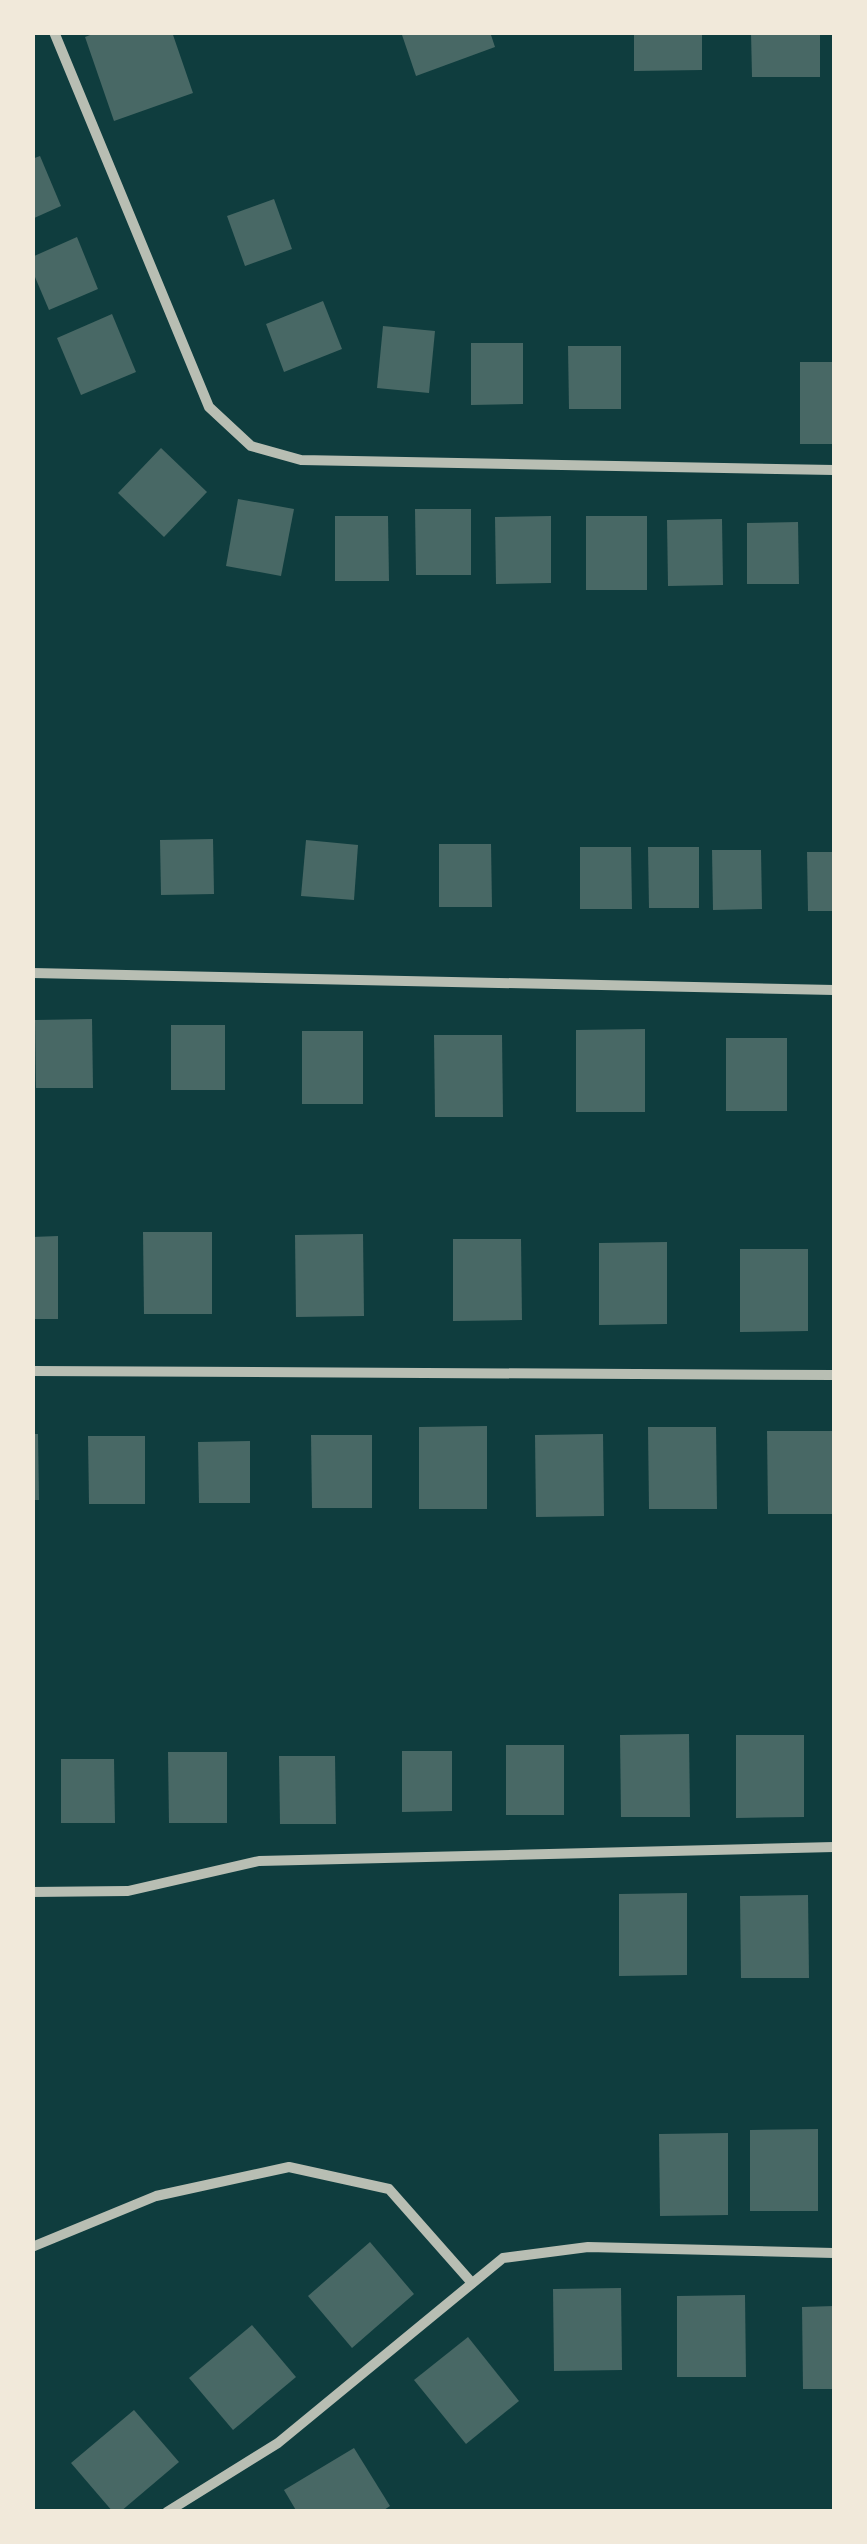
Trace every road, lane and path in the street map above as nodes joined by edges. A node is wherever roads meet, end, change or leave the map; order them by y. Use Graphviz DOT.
graph roads {
  1 [pos="54,32"];
  2 [pos="834,470"];
  3 [pos="32,972"];
  4 [pos="834,990"];
  5 [pos="32,1371"];
  6 [pos="834,1375"];
  7 [pos="834,1848"];
  8 [pos="32,1892"];
  9 [pos="32,2247"];
  10 [pos="834,2253"];
  11 [pos="472,2283"];
  12 [pos="168,2512"];
  1 -- 2 [label="street"];
  3 -- 4 [label="street"];
  5 -- 6 [label="street"];
  7 -- 8 [label="street"];
  9 -- 11 [label="street"];
  10 -- 11 [label="street"];
  11 -- 12 [label="street"];
}
